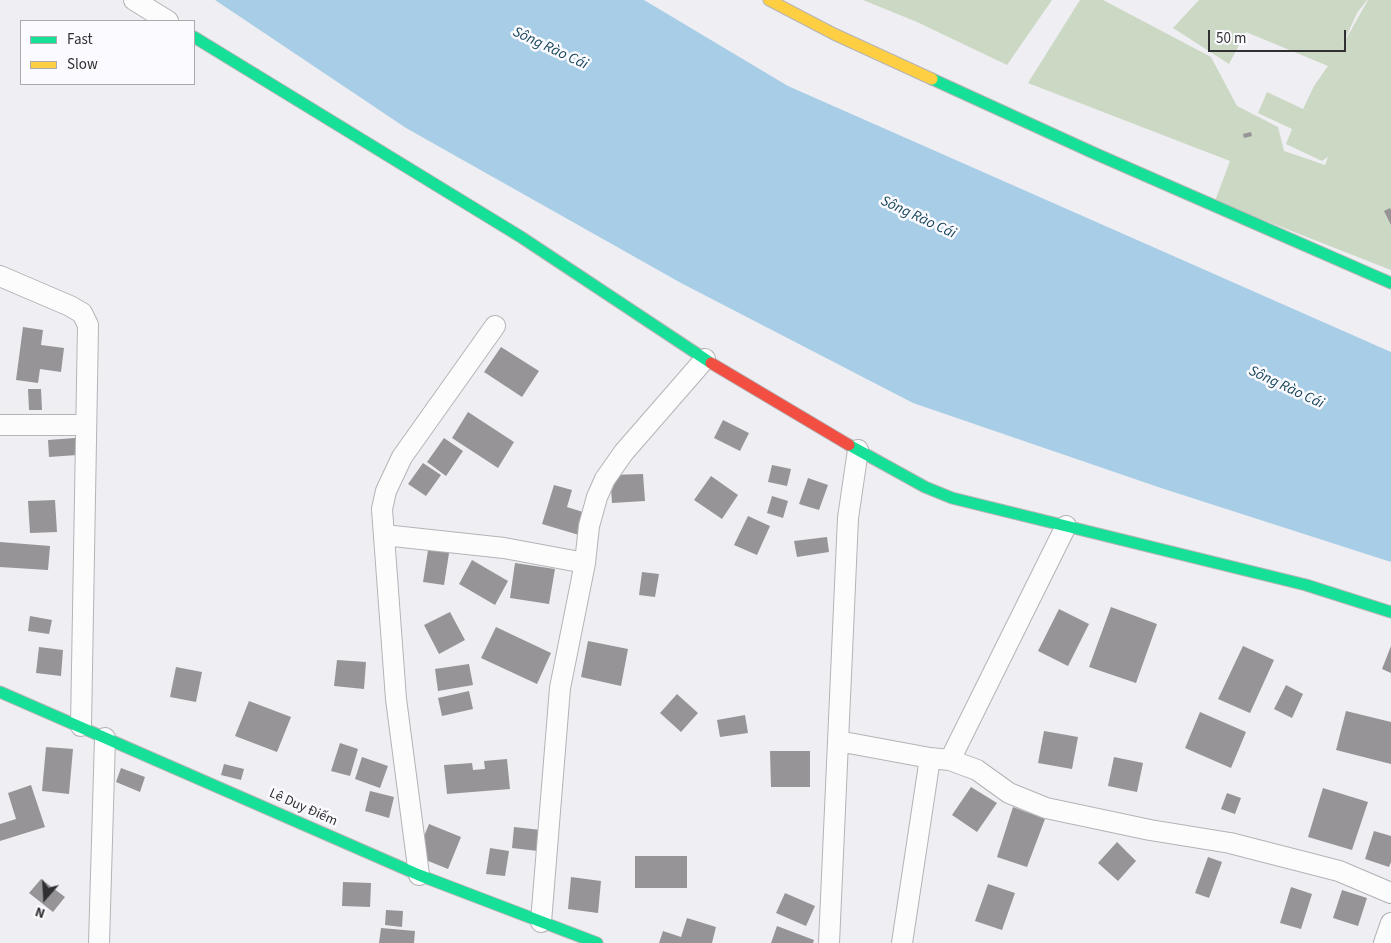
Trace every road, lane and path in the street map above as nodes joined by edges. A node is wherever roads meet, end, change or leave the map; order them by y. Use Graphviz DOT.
graph roads {
  1 [pos="134,0"];
  2 [pos="769,0"];
  3 [pos="166,20"];
  4 [pos="195,38"];
  5 [pos="0,276"];
  6 [pos="1391,283"];
  7 [pos="495,326"];
  8 [pos="705,358"];
  9 [pos="0,425"];
  10 [pos="86,425"];
  11 [pos="858,450"];
  12 [pos="1066,526"];
  13 [pos="384,535"];
  14 [pos="585,562"];
  15 [pos="1391,612"];
  16 [pos="0,692"];
  17 [pos="80,726"];
  18 [pos="106,738"];
  19 [pos="838,741"];
  20 [pos="930,758"];
  21 [pos="950,760"];
  22 [pos="420,875"];
  23 [pos="1391,894"];
  24 [pos="541,922"];
  25 [pos="1391,923"];
  26 [pos="99,943"];
  27 [pos="597,943"];
  28 [pos="829,943"];
  29 [pos="902,943"];
  30 [pos="1384,943"];
  1 -- 3 [label="street"];
  2 -- 6 [label="street"];
  4 -- 8 [label="street"];
  5 -- 10 [label="street"];
  7 -- 13 [label="street"];
  8 -- 11 [label="street"];
  8 -- 14 [label="street"];
  9 -- 10 [label="street"];
  10 -- 17 [label="street"];
  11 -- 12 [label="street"];
  11 -- 19 [label="street"];
  12 -- 15 [label="street"];
  12 -- 21 [label="street"];
  13 -- 14 [label="street"];
  13 -- 22 [label="street"];
  14 -- 24 [label="street"];
  16 -- 17 [label="street, Lê Duy Điếm"];
  17 -- 18 [label="street, Lê Duy Điếm"];
  18 -- 22 [label="street, Lê Duy Điếm"];
  18 -- 26 [label="street"];
  19 -- 20 [label="street"];
  19 -- 28 [label="street"];
  20 -- 21 [label="street"];
  20 -- 29 [label="street"];
  21 -- 23 [label="street"];
  22 -- 24 [label="street, Lê Duy Điếm"];
  24 -- 27 [label="street, Lê Duy Điếm"];
  25 -- 30 [label="street"];
}
